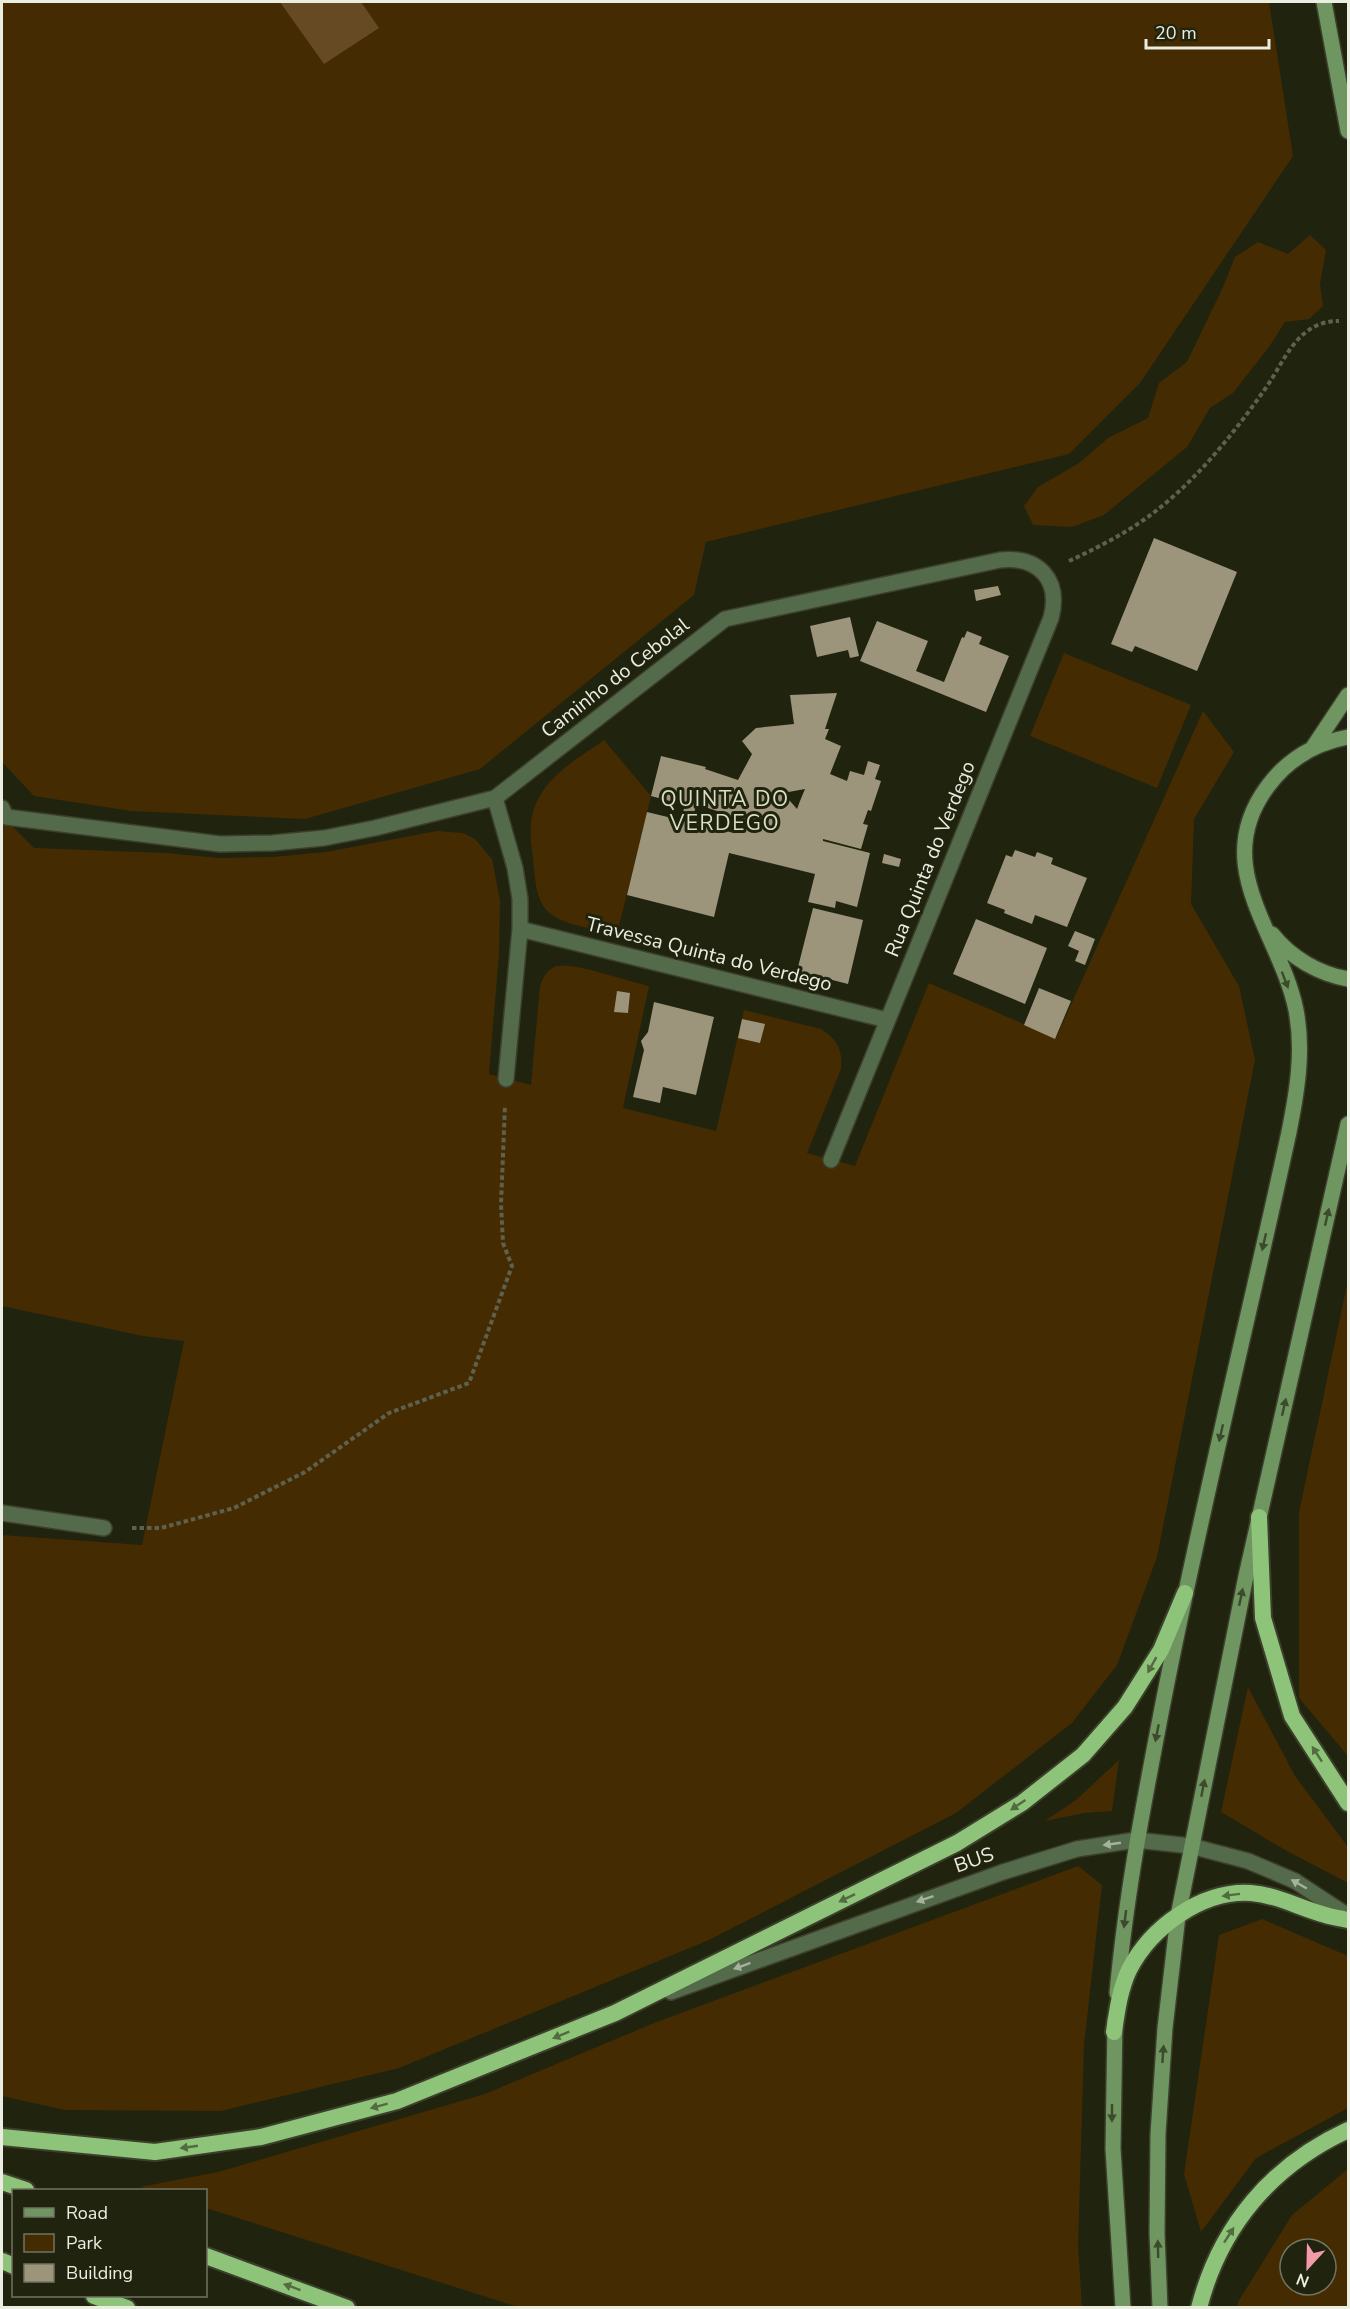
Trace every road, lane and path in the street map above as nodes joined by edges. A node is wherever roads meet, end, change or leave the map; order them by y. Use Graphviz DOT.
graph roads {
  1 [pos="1324,2"];
  2 [pos="1348,131"];
  3 [pos="1338,321"];
  4 [pos="1044,574"];
  5 [pos="1348,695"];
  6 [pos="1348,737"];
  7 [pos="1312,748"];
  8 [pos="495,798"];
  9 [pos="4,812"];
  10 [pos="1264,925"];
  11 [pos="520,929"];
  12 [pos="1348,979"];
  13 [pos="887,1020"];
  14 [pos="506,1079"];
  15 [pos="1348,1124"];
  16 [pos="831,1160"];
  17 [pos="2,1513"];
  18 [pos="1259,1516"];
  19 [pos="105,1528"];
  20 [pos="1185,1593"];
  21 [pos="1348,1803"];
  22 [pos="1136,1840"];
  23 [pos="1191,1846"];
  24 [pos="1178,1916"];
  25 [pos="1348,1916"];
  26 [pos="1348,1920"];
  27 [pos="615,2013"];
  28 [pos="1114,2032"];
  29 [pos="1348,2130"];
  30 [pos="2,2137"];
  31 [pos="2,2182"];
  32 [pos="23,2189"];
  33 [pos="207,2256"];
  34 [pos="100,2297"];
  35 [pos="127,2307"];
  36 [pos="347,2307"];
  37 [pos="1123,2307"];
  38 [pos="1160,2307"];
  39 [pos="1199,2307"];
  1 -- 2 [label="main road"];
  3 -- 4 [label="path"];
  4 -- 8 [label="street, Caminho do Cebolal"];
  4 -- 13 [label="street, Rua Quinta do Verdego"];
  5 -- 7 [label="main road"];
  6 -- 7 [label="main road"];
  7 -- 10 [label="main road"];
  8 -- 9 [label="street"];
  8 -- 11 [label="street"];
  10 -- 12 [label="main road"];
  10 -- 20 [label="main road, one-way"];
  11 -- 13 [label="street, Travessa Quinta do Verdego"];
  11 -- 14 [label="street"];
  13 -- 16 [label="street, Rua Quinta do Verdego"];
  14 -- 19 [label="path"];
  18 -- 15 [label="main road, one-way"];
  17 -- 19 [label="street"];
  21 -- 18 [label="highway, one-way"];
  23 -- 18 [label="main road, one-way"];
  20 -- 22 [label="main road, one-way"];
  20 -- 27 [label="highway, one-way"];
  22 -- 23 [label="street, BUS"];
  22 -- 27 [label="street, BUS, one-way"];
  22 -- 28 [label="main road, one-way"];
  23 -- 24 [label="main road"];
  25 -- 23 [label="street, BUS, one-way"];
  26 -- 24 [label="highway, one-way"];
  24 -- 28 [label="highway"];
  38 -- 24 [label="main road, one-way"];
  27 -- 30 [label="highway, one-way"];
  28 -- 37 [label="main road, one-way"];
  39 -- 29 [label="highway, one-way"];
  31 -- 32 [label="highway"];
  36 -- 33 [label="highway, one-way"];
  34 -- 35 [label="highway"];
}
